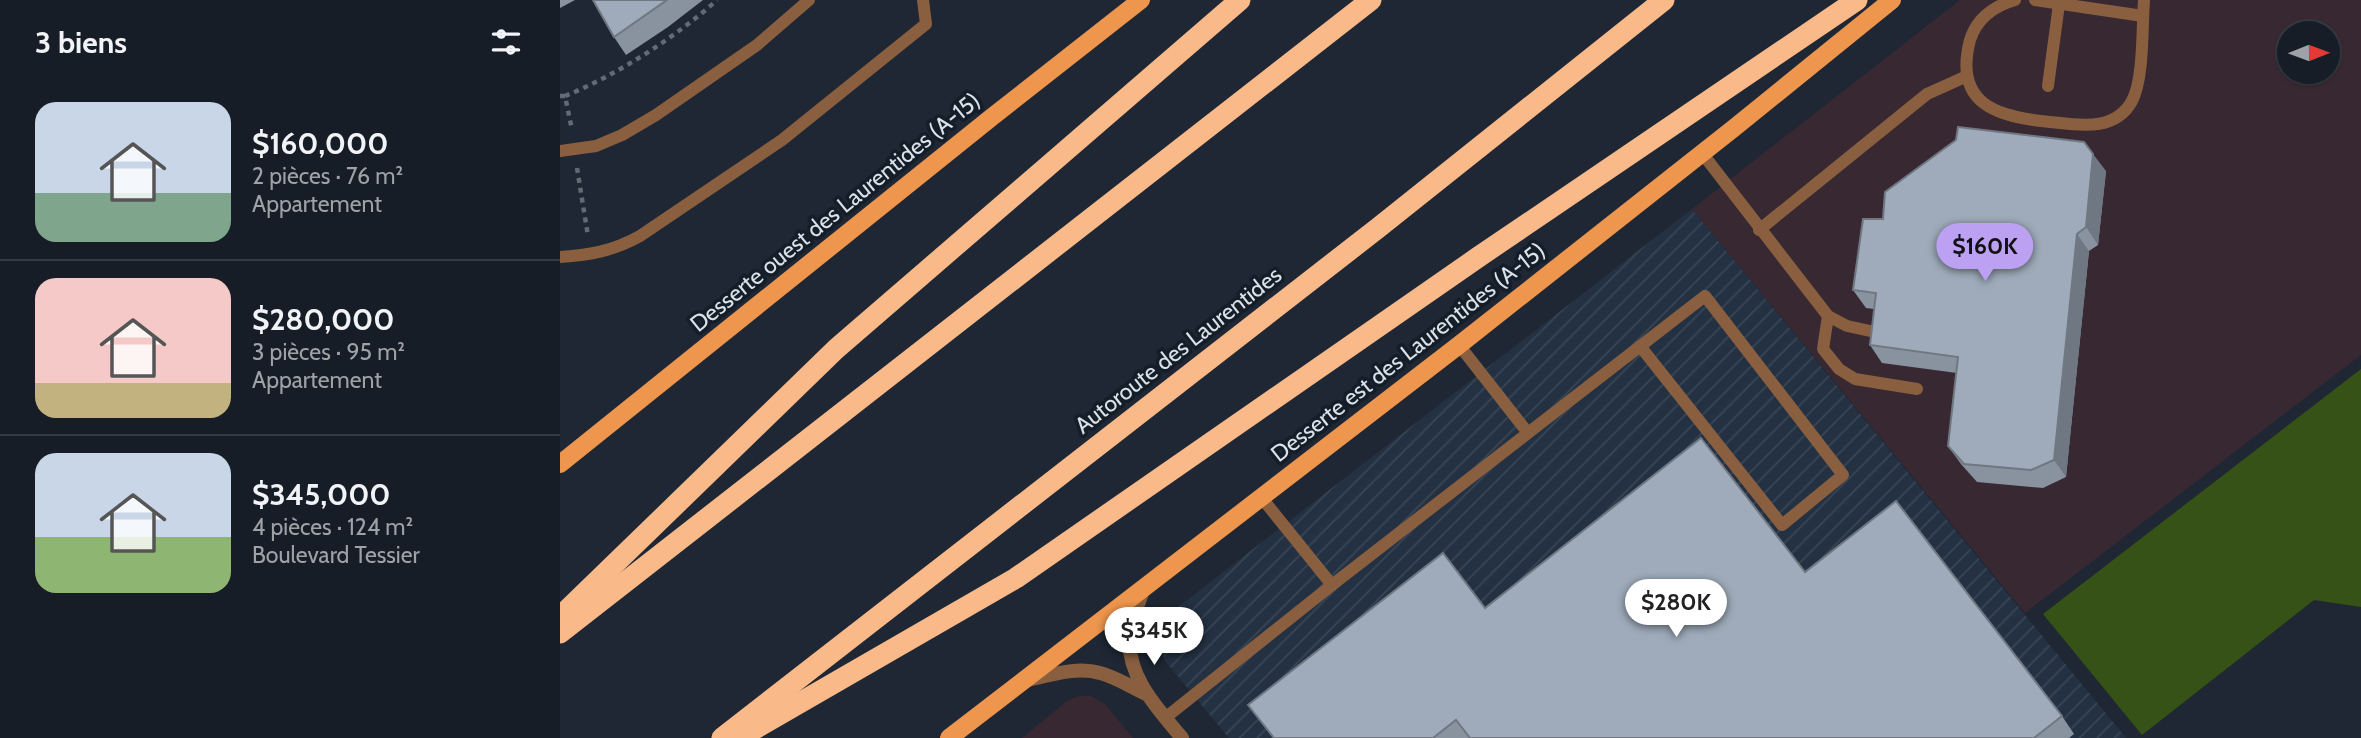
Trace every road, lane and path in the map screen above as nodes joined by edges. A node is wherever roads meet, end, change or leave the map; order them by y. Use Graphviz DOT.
graph roads {
  1 [pos="717,0"];
  2 [pos="809,0"];
  3 [pos="923,0"];
  4 [pos="1141,0"];
  5 [pos="1241,0"];
  6 [pos="1371,0"];
  7 [pos="1664,0"];
  8 [pos="1857,0"];
  9 [pos="1892,0"];
  10 [pos="2015,0"];
  11 [pos="2035,0"];
  12 [pos="2144,0"];
  13 [pos="2059,4"];
  14 [pos="2143,16"];
  15 [pos="1967,76"];
  16 [pos="2048,86"];
  17 [pos="562,96"];
  18 [pos="573,135"];
  19 [pos="560,151"];
  20 [pos="1702,153"];
  21 [pos="577,167"];
  22 [pos="1759,230"];
  23 [pos="589,238"];
  24 [pos="560,257"];
  25 [pos="1828,316"];
  26 [pos="1875,332"];
  27 [pos="1459,345"];
  28 [pos="1640,346"];
  29 [pos="1917,389"];
  30 [pos="1528,433"];
  31 [pos="560,464"];
  32 [pos="1261,497"];
  33 [pos="1332,585"];
  34 [pos="1145,586"];
  35 [pos="560,617"];
  36 [pos="560,633"];
  37 [pos="1022,681"];
  38 [pos="1146,694"];
  39 [pos="1165,718"];
  40 [pos="722,738"];
  41 [pos="739,738"];
  42 [pos="949,738"];
  43 [pos="1182,738"];
  1 -- 17 [label="path"];
  2 -- 19 [label="lane"];
  3 -- 24 [label="lane"];
  4 -- 31 [label="main road, Desserte ouest des Laurentides (A-15)"];
  5 -- 35 [label="highway"];
  6 -- 36 [label="highway"];
  7 -- 40 [label="highway, Autoroute des Laurentides"];
  8 -- 41 [label="highway"];
  9 -- 20 [label="main road, Desserte est des Laurentides (A-15)"];
  10 -- 15 [label="lane"];
  11 -- 13 [label="lane"];
  12 -- 14 [label="lane"];
  13 -- 14 [label="lane"];
  13 -- 16 [label="lane"];
  14 -- 15 [label="lane"];
  15 -- 22 [label="lane"];
  17 -- 18 [label="path"];
  20 -- 22 [label="lane"];
  20 -- 27 [label="main road, Desserte est des Laurentides (A-15)"];
  21 -- 23 [label="path"];
  22 -- 25 [label="lane"];
  25 -- 26 [label="lane"];
  25 -- 29 [label="lane"];
  27 -- 30 [label="lane"];
  27 -- 32 [label="main road, Desserte est des Laurentides (A-15)"];
  28 -- 28 [label="lane"];
  28 -- 30 [label="lane"];
  30 -- 33 [label="lane"];
  32 -- 33 [label="lane"];
  32 -- 34 [label="main road, Desserte est des Laurentides (A-15)"];
  33 -- 39 [label="lane"];
  34 -- 37 [label="main road, Desserte est des Laurentides (A-15)"];
  34 -- 38 [label="street"];
  37 -- 38 [label="street"];
  37 -- 42 [label="main road, Desserte est des Laurentides (A-15)"];
  38 -- 39 [label="street"];
  39 -- 43 [label="street"];
}
